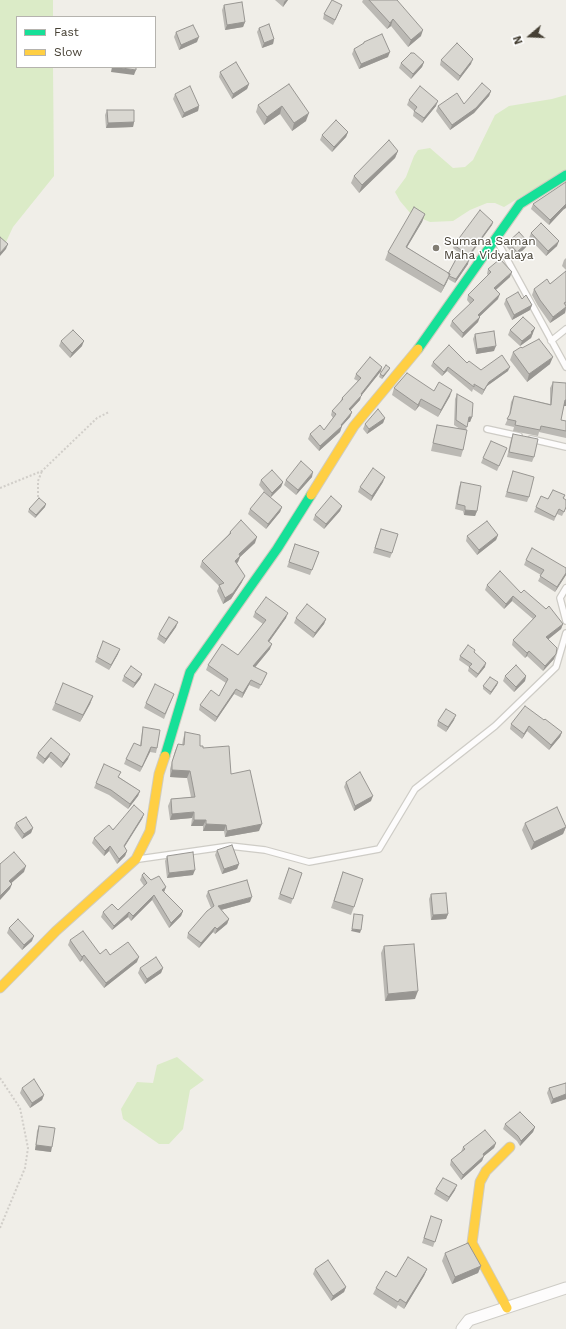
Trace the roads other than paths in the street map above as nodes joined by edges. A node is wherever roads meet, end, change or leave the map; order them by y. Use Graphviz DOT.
graph roads {
  1 [pos="566,175"];
  2 [pos="496,239"];
  3 [pos="566,330"];
  4 [pos="551,341"];
  5 [pos="566,367"];
  6 [pos="488,428"];
  7 [pos="566,447"];
  8 [pos="566,588"];
  9 [pos="566,621"];
  10 [pos="566,633"];
  11 [pos="136,859"];
  12 [pos="0,988"];
  13 [pos="510,1147"];
  14 [pos="566,1288"];
  15 [pos="507,1308"];
  16 [pos="462,1329"];
  1 -- 2 [label="street"];
  2 -- 4 [label="lane"];
  2 -- 11 [label="street"];
  3 -- 4 [label="lane"];
  4 -- 5 [label="lane"];
  6 -- 7 [label="lane"];
  8 -- 9 [label="lane"];
  10 -- 11 [label="lane"];
  11 -- 12 [label="street"];
  13 -- 15 [label="street"];
  14 -- 15 [label="street"];
  15 -- 16 [label="street"];
}
